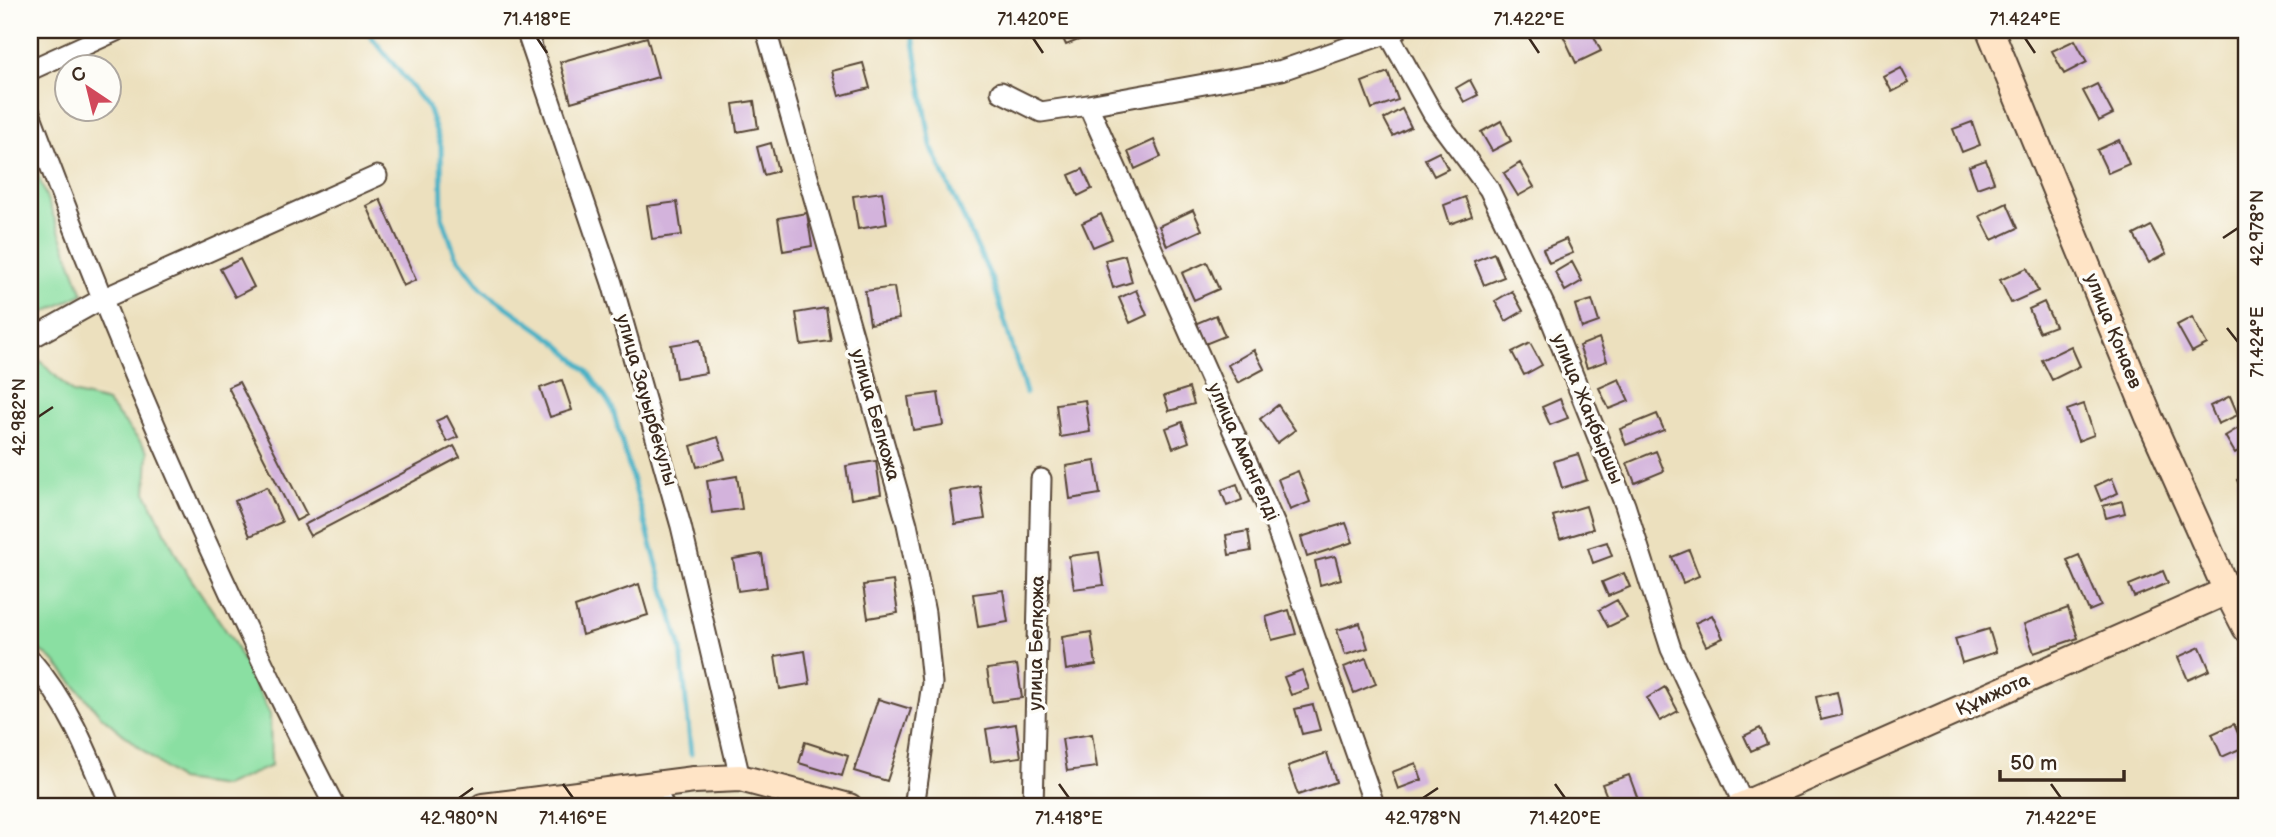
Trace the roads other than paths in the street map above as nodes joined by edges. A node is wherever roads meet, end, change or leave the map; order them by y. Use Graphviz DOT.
graph roads {
  1 [pos="118,30"];
  2 [pos="526,30"];
  3 [pos="766,30"];
  4 [pos="1990,30"];
  5 [pos="1392,31"];
  6 [pos="30,70"];
  7 [pos="1001,92"];
  8 [pos="1088,105"];
  9 [pos="30,113"];
  10 [pos="377,176"];
  11 [pos="100,300"];
  12 [pos="30,339"];
  13 [pos="1041,479"];
  14 [pos="2237,585"];
  15 [pos="2246,628"];
  16 [pos="30,659"];
  17 [pos="740,778"];
  18 [pos="659,797"];
  19 [pos="1741,806"];
  20 [pos="110,807"];
  21 [pos="335,807"];
  22 [pos="483,807"];
  23 [pos="849,807"];
  24 [pos="914,807"];
  25 [pos="1033,807"];
  26 [pos="1375,807"];
  1 -- 6 [label="street"];
  2 -- 17 [label="street, улица Зауырбекулы"];
  3 -- 24 [label="street, улица Белкожа"];
  4 -- 14 [label="street, улица Қонаев"];
  5 -- 8 [label="street"];
  5 -- 19 [label="street, улица Жаңбыршы"];
  7 -- 8 [label="street"];
  8 -- 26 [label="street, улица Амангелді"];
  9 -- 11 [label="street"];
  10 -- 11 [label="street"];
  11 -- 12 [label="street"];
  11 -- 21 [label="street"];
  13 -- 25 [label="street, улица Белқожа"];
  14 -- 15 [label="street, улица Қонаев"];
  14 -- 19 [label="street, Құмжота"];
  16 -- 20 [label="street"];
  17 -- 18 [label="street"];
  17 -- 23 [label="street"];
  18 -- 22 [label="street"];
}
